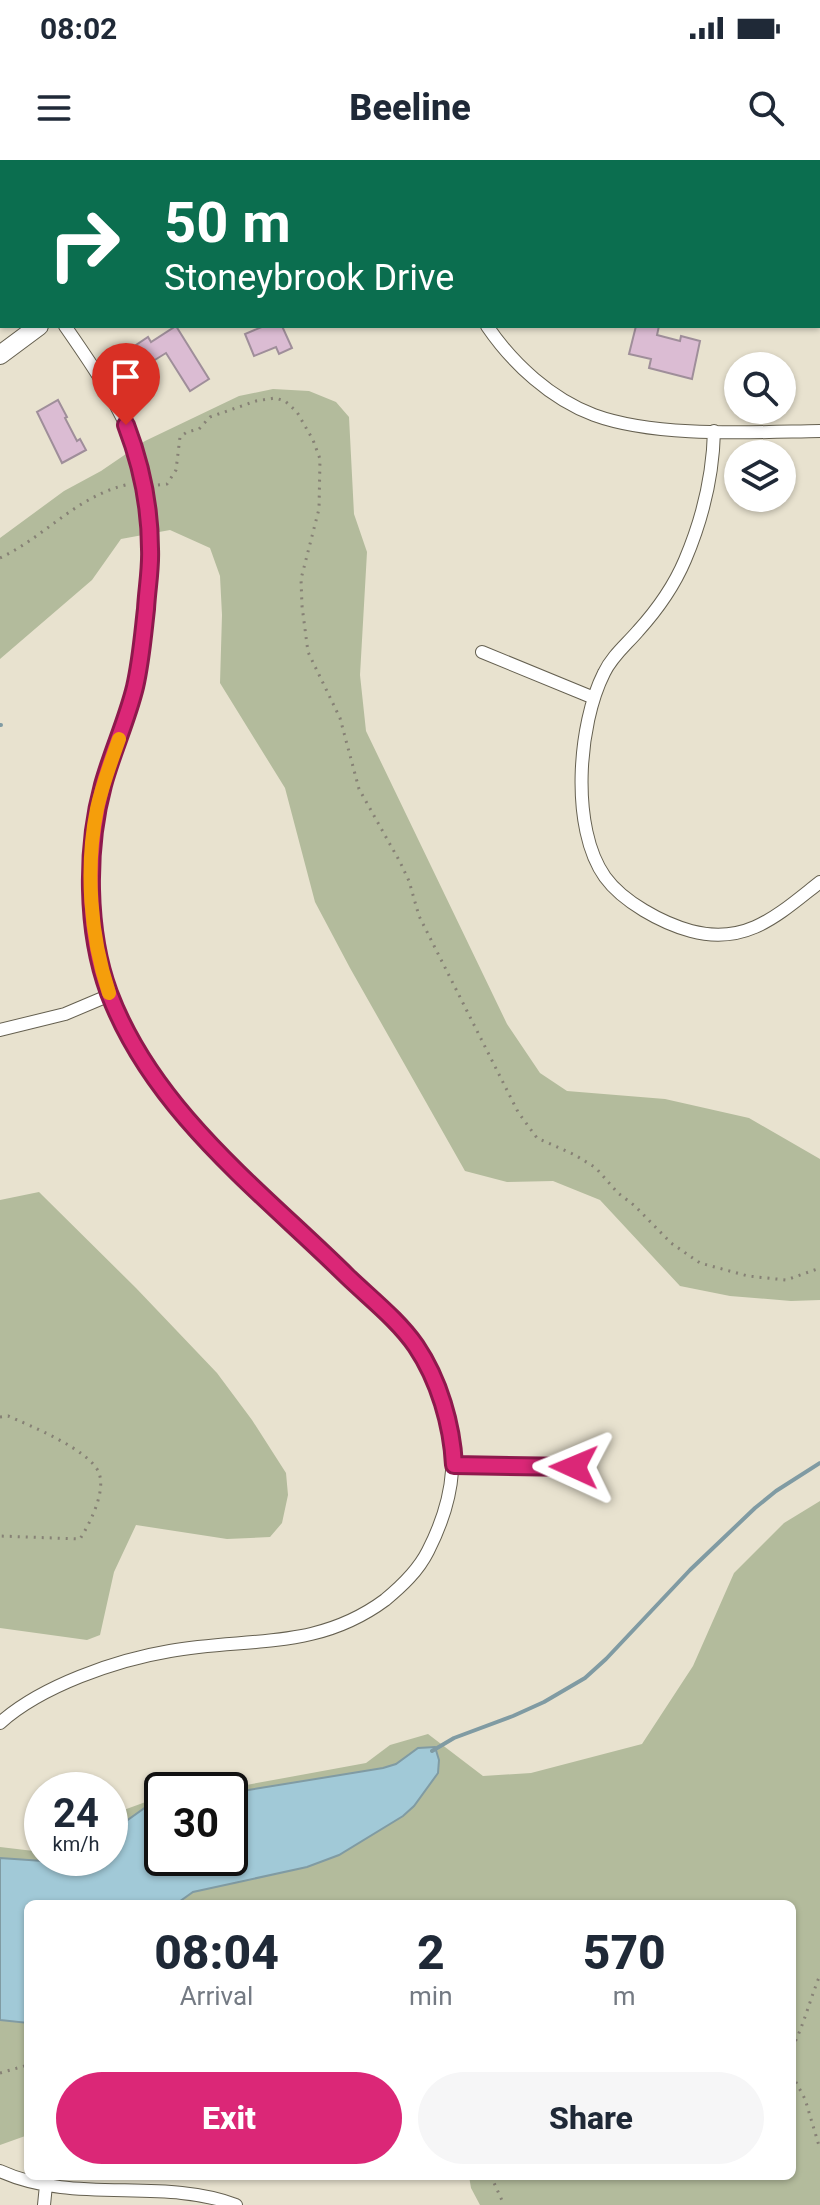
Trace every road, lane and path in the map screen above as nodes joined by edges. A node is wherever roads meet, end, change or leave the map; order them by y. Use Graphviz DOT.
graph roads {
  1 [pos="36,328"];
  2 [pos="66,328"];
  3 [pos="489,328"];
  4 [pos="0,355"];
  5 [pos="714,431"];
  6 [pos="820,431"];
  7 [pos="143,484"];
  8 [pos="0,558"];
  9 [pos="482,652"];
  10 [pos="594,698"];
  11 [pos="820,882"];
  12 [pos="110,995"];
  13 [pos="0,1030"];
  14 [pos="820,1268"];
  15 [pos="0,1417"];
  16 [pos="454,1465"];
  17 [pos="574,1467"];
  18 [pos="0,1536"];
  19 [pos="0,1723"];
  20 [pos="820,1975"];
  21 [pos="796,2040"];
  22 [pos="24,2066"];
  23 [pos="0,2073"];
  24 [pos="796,2082"];
  25 [pos="820,2149"];
  26 [pos="0,2171"];
  27 [pos="493,2180"];
  28 [pos="46,2185"];
  29 [pos="44,2205"];
  30 [pos="236,2205"];
  31 [pos="504,2205"];
  1 -- 4 [label="street"];
  2 -- 7 [label="street"];
  3 -- 5 [label="street"];
  5 -- 6 [label="street"];
  5 -- 10 [label="street"];
  7 -- 8 [label="path"];
  7 -- 12 [label="street"];
  7 -- 14 [label="path"];
  9 -- 10 [label="street"];
  10 -- 11 [label="street"];
  12 -- 13 [label="street"];
  12 -- 16 [label="street"];
  15 -- 18 [label="path"];
  16 -- 17 [label="street"];
  16 -- 19 [label="street"];
  20 -- 21 [label="path"];
  22 -- 23 [label="path"];
  24 -- 25 [label="path"];
  26 -- 28 [label="street"];
  27 -- 31 [label="path"];
  28 -- 29 [label="street"];
  28 -- 30 [label="street"];
}
